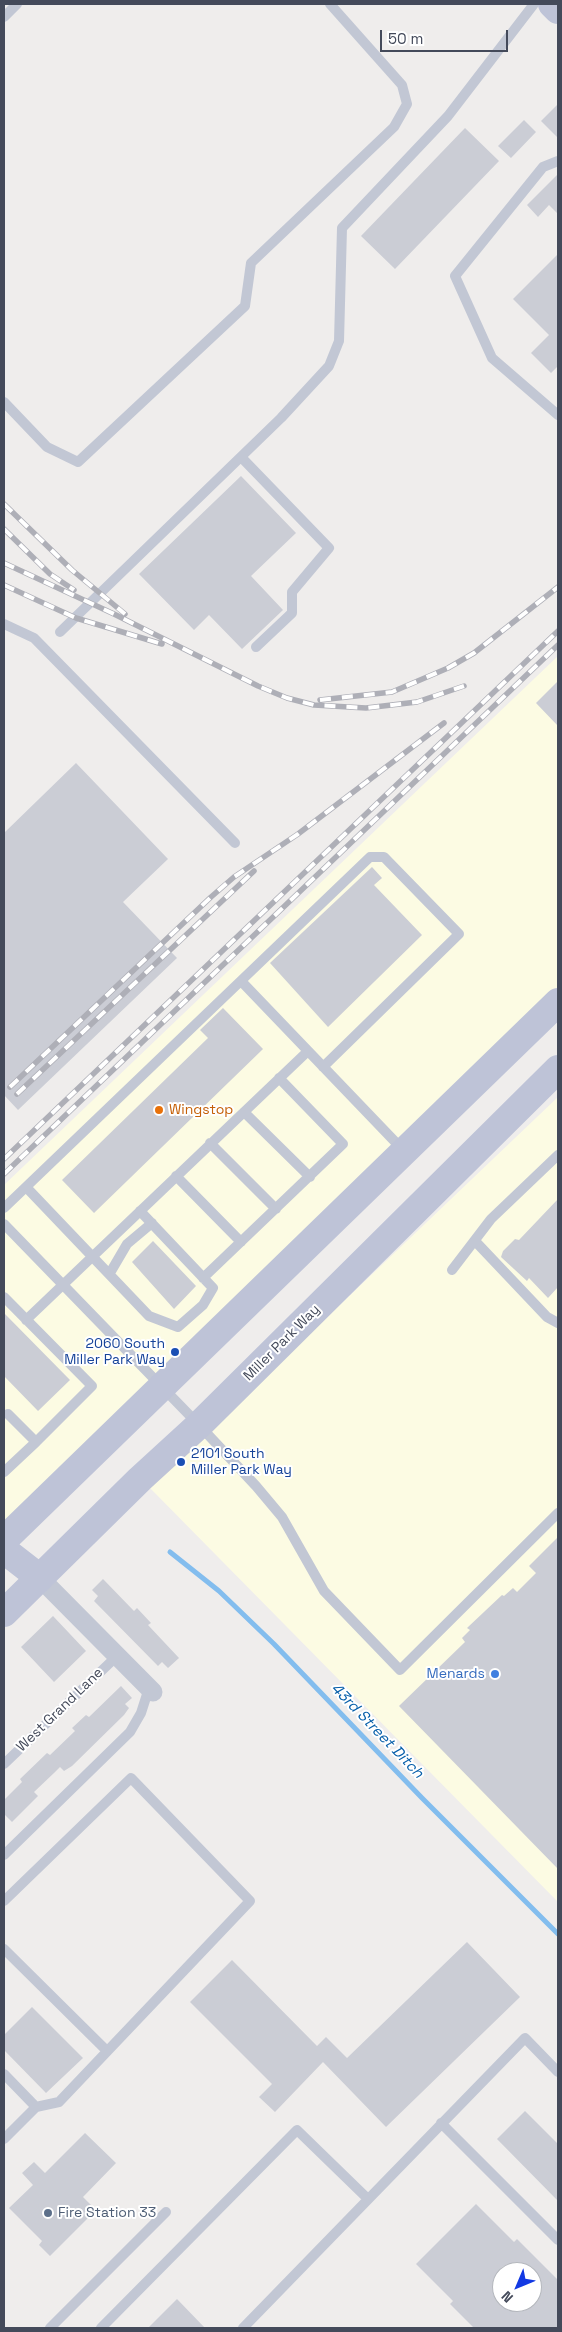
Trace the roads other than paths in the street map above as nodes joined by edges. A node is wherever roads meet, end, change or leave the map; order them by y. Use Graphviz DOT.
graph roads {
  1 [pos="18,4"];
  2 [pos="330,4"];
  3 [pos="534,4"];
  4 [pos="552,4"];
  5 [pos="558,10"];
  6 [pos="4,17"];
  7 [pos="558,161"];
  8 [pos="4,402"];
  9 [pos="558,415"];
  10 [pos="241,457"];
  11 [pos="4,624"];
  12 [pos="60,632"];
  13 [pos="256,647"];
  14 [pos="235,843"];
  15 [pos="241,981"];
  16 [pos="558,1002"];
  17 [pos="308,1051"];
  18 [pos="323,1067"];
  19 [pos="558,1069"];
  20 [pos="279,1078"];
  21 [pos="244,1112"];
  22 [pos="210,1144"];
  23 [pos="404,1150"];
  24 [pos="558,1155"];
  25 [pos="176,1176"];
  26 [pos="310,1177"];
  27 [pos="26,1186"];
  28 [pos="4,1208"];
  29 [pos="140,1210"];
  30 [pos="276,1210"];
  31 [pos="152,1222"];
  32 [pos="4,1224"];
  33 [pos="475,1241"];
  34 [pos="241,1242"];
  35 [pos="94,1255"];
  36 [pos="452,1270"];
  37 [pos="110,1273"];
  38 [pos="203,1278"];
  39 [pos="64,1284"];
  40 [pos="4,1297"];
  41 [pos="26,1320"];
  42 [pos="558,1323"];
  43 [pos="162,1388"];
  44 [pos="5,1414"];
  45 [pos="199,1425"];
  46 [pos="36,1442"];
  47 [pos="4,1472"];
  48 [pos="558,1513"];
  49 [pos="4,1540"];
  50 [pos="4,1550"];
  51 [pos="40,1578"];
  52 [pos="4,1613"];
  53 [pos="117,1656"];
  54 [pos="151,1690"];
  55 [pos="4,1764"];
  56 [pos="4,1855"];
  57 [pos="4,1901"];
  58 [pos="4,1949"];
  59 [pos="107,2051"];
  60 [pos="558,2072"];
  61 [pos="4,2074"];
  62 [pos="36,2107"];
  63 [pos="442,2123"];
  64 [pos="4,2139"];
  65 [pos="368,2199"];
  66 [pos="166,2212"];
  67 [pos="558,2240"];
  68 [pos="50,2328"];
  69 [pos="101,2328"];
  70 [pos="243,2328"];
  1 -- 6 [label="lane"];
  2 -- 8 [label="lane"];
  3 -- 10 [label="lane"];
  4 -- 5 [label="main road"];
  7 -- 9 [label="lane"];
  10 -- 12 [label="lane"];
  10 -- 13 [label="lane"];
  11 -- 14 [label="lane"];
  15 -- 17 [label="lane"];
  15 -- 18 [label="lane"];
  15 -- 27 [label="lane"];
  16 -- 23 [label="main road"];
  17 -- 18 [label="lane"];
  17 -- 20 [label="lane"];
  18 -- 23 [label="lane"];
  19 -- 45 [label="main road, Miller Park Way"];
  20 -- 21 [label="lane"];
  20 -- 26 [label="lane"];
  21 -- 22 [label="lane"];
  21 -- 26 [label="lane"];
  22 -- 25 [label="lane"];
  22 -- 30 [label="lane"];
  23 -- 43 [label="main road"];
  24 -- 33 [label="lane"];
  25 -- 29 [label="lane"];
  25 -- 34 [label="lane"];
  26 -- 30 [label="lane"];
  27 -- 28 [label="lane"];
  27 -- 35 [label="lane"];
  29 -- 31 [label="lane"];
  29 -- 35 [label="lane"];
  30 -- 34 [label="lane"];
  31 -- 37 [label="lane"];
  31 -- 38 [label="lane"];
  32 -- 39 [label="lane"];
  33 -- 36 [label="lane"];
  33 -- 42 [label="lane"];
  34 -- 38 [label="lane"];
  35 -- 37 [label="lane"];
  35 -- 39 [label="lane"];
  37 -- 38 [label="lane"];
  39 -- 41 [label="lane"];
  39 -- 43 [label="lane"];
  40 -- 41 [label="lane"];
  41 -- 46 [label="lane"];
  43 -- 45 [label="lane"];
  43 -- 49 [label="main road"];
  44 -- 46 [label="lane"];
  45 -- 48 [label="lane"];
  45 -- 51 [label="main road, Miller Park Way"];
  46 -- 47 [label="lane"];
  50 -- 51 [label="main road"];
  51 -- 52 [label="main road, Miller Park Way"];
  51 -- 53 [label="street"];
  53 -- 54 [label="street"];
  53 -- 55 [label="lane, West Grand Lane"];
  54 -- 56 [label="lane"];
  57 -- 59 [label="lane"];
  58 -- 59 [label="lane"];
  59 -- 62 [label="lane"];
  60 -- 63 [label="lane"];
  61 -- 62 [label="lane"];
  62 -- 64 [label="lane"];
  63 -- 65 [label="lane"];
  63 -- 67 [label="lane"];
  65 -- 69 [label="lane"];
  65 -- 70 [label="lane"];
  66 -- 68 [label="lane"];
}
